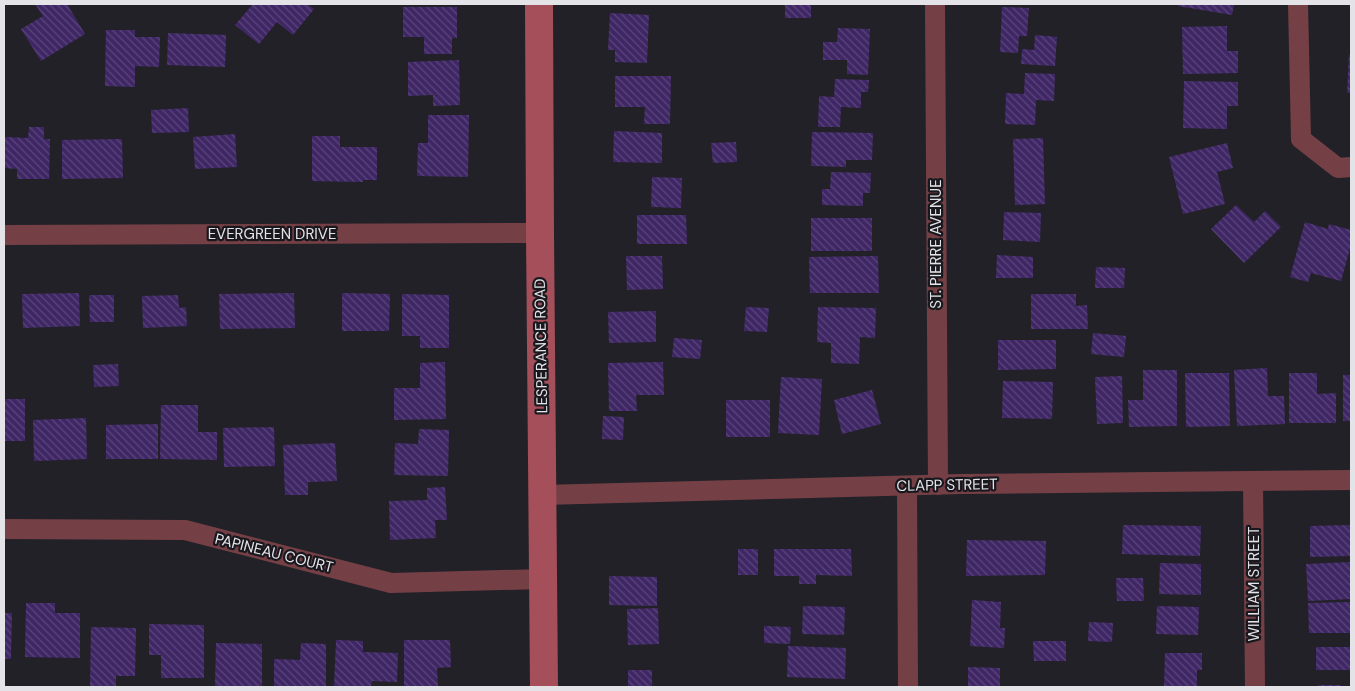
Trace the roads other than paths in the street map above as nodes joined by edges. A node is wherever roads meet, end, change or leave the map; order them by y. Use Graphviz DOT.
graph roads {
  1 [pos="539,4"];
  2 [pos="935,4"];
  3 [pos="1298,4"];
  4 [pos="1351,167"];
  5 [pos="540,234"];
  6 [pos="4,235"];
  7 [pos="1351,480"];
  8 [pos="1253,481"];
  9 [pos="938,485"];
  10 [pos="907,486"];
  11 [pos="542,495"];
  12 [pos="4,528"];
  13 [pos="542,580"];
  14 [pos="544,687"];
  15 [pos="908,687"];
  16 [pos="1255,687"];
  1 -- 5 [label="main road, LESPERANCE ROAD"];
  2 -- 9 [label="street, ST. PIERRE AVENUE"];
  3 -- 4 [label="street"];
  5 -- 6 [label="street, EVERGREEN DRIVE"];
  5 -- 11 [label="main road, LESPERANCE ROAD"];
  7 -- 8 [label="street, CLAPP STREET"];
  8 -- 9 [label="street, CLAPP STREET"];
  8 -- 16 [label="street, WILLIAM STREET"];
  9 -- 10 [label="street, CLAPP STREET"];
  10 -- 11 [label="street, CLAPP STREET"];
  10 -- 15 [label="street"];
  11 -- 13 [label="main road, LESPERANCE ROAD"];
  12 -- 13 [label="street, PAPINEAU COURT"];
  13 -- 14 [label="main road, LESPERANCE ROAD"];
}
